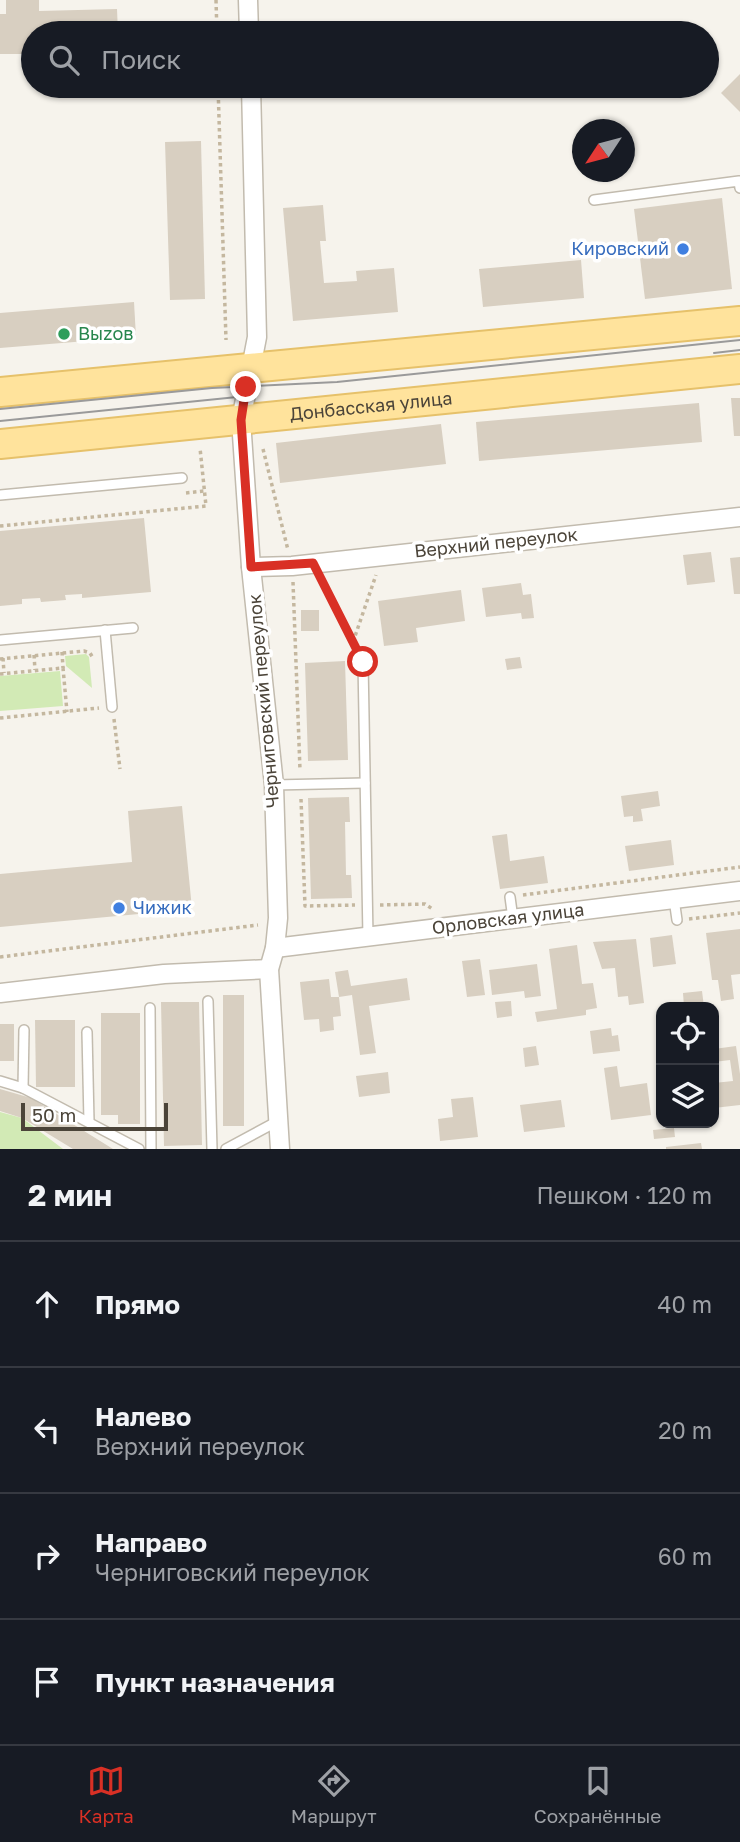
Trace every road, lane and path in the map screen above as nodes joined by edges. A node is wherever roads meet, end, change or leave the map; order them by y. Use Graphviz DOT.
graph roads {
  1 [pos="216,0"];
  2 [pos="248,0"];
  3 [pos="217,21"];
  4 [pos="249,21"];
  5 [pos="218,98"];
  6 [pos="251,98"];
  7 [pos="740,188"];
  8 [pos="594,200"];
  9 [pos="740,321"];
  10 [pos="226,340"];
  11 [pos="251,368"];
  12 [pos="740,369"];
  13 [pos="0,392"];
  14 [pos="250,428"];
  15 [pos="0,444"];
  16 [pos="200,448"];
  17 [pos="182,478"];
  18 [pos="0,495"];
  19 [pos="740,517"];
  20 [pos="0,526"];
  21 [pos="398,554"];
  22 [pos="313,563"];
  23 [pos="292,566"];
  24 [pos="251,567"];
  25 [pos="133,628"];
  26 [pos="105,630"];
  27 [pos="60,635"];
  28 [pos="32,637"];
  29 [pos="1,640"];
  30 [pos="353,642"];
  31 [pos="62,653"];
  32 [pos="34,656"];
  33 [pos="1,659"];
  34 [pos="363,662"];
  35 [pos="63,668"];
  36 [pos="35,670"];
  37 [pos="94,670"];
  38 [pos="2,673"];
  39 [pos="97,696"];
  40 [pos="112,707"];
  41 [pos="67,712"];
  42 [pos="0,718"];
  43 [pos="120,769"];
  44 [pos="365,783"];
  45 [pos="300,784"];
  46 [pos="274,785"];
  47 [pos="740,867"];
  48 [pos="740,891"];
  49 [pos="510,897"];
  50 [pos="674,899"];
  51 [pos="368,905"];
  52 [pos="740,913"];
  53 [pos="513,919"];
  54 [pos="677,920"];
  55 [pos="460,925"];
  56 [pos="256,926"];
  57 [pos="368,937"];
  58 [pos="275,948"];
  59 [pos="0,957"];
  60 [pos="269,969"];
  61 [pos="0,993"];
  62 [pos="208,1001"];
  63 [pos="150,1008"];
  64 [pos="24,1030"];
  65 [pos="87,1032"];
  66 [pos="0,1081"];
  67 [pos="23,1088"];
  68 [pos="278,1121"];
  69 [pos="89,1122"];
  70 [pos="139,1149"];
  71 [pos="151,1149"];
  72 [pos="212,1149"];
  73 [pos="226,1149"];
  74 [pos="280,1149"];
  1 -- 3 [label="path"];
  2 -- 4 [label="street"];
  5 -- 10 [label="path"];
  6 -- 11 [label="street, Черниговский переулок"];
  7 -- 8 [label="lane"];
  9 -- 11 [label="main road"];
  11 -- 13 [label="main road"];
  11 -- 14 [label="street, Черниговский переулок"];
  12 -- 14 [label="main road, Донбасская улица"];
  14 -- 15 [label="main road, Донбасская улица"];
  14 -- 23 [label="path"];
  14 -- 24 [label="street, Черниговский переулок"];
  16 -- 20 [label="path"];
  17 -- 18 [label="lane"];
  19 -- 21 [label="street, Верхний переулок"];
  21 -- 22 [label="street, Верхний переулок"];
  21 -- 30 [label="path"];
  22 -- 23 [label="street, Верхний переулок"];
  22 -- 30 [label="path"];
  23 -- 24 [label="street, Верхний переулок"];
  23 -- 45 [label="path"];
  24 -- 46 [label="street, Черниговский переулок"];
  25 -- 26 [label="lane"];
  26 -- 27 [label="lane"];
  26 -- 40 [label="lane"];
  27 -- 28 [label="lane"];
  27 -- 31 [label="path"];
  28 -- 29 [label="lane"];
  28 -- 32 [label="path"];
  29 -- 33 [label="path"];
  30 -- 34 [label="path"];
  31 -- 32 [label="path"];
  31 -- 35 [label="path"];
  31 -- 37 [label="path"];
  32 -- 33 [label="path"];
  32 -- 36 [label="path"];
  33 -- 38 [label="path"];
  34 -- 44 [label="lane"];
  35 -- 36 [label="path"];
  35 -- 41 [label="path"];
  36 -- 38 [label="path"];
  39 -- 41 [label="path"];
  40 -- 43 [label="path"];
  41 -- 42 [label="path"];
  44 -- 45 [label="lane"];
  44 -- 51 [label="lane"];
  45 -- 46 [label="lane"];
  45 -- 51 [label="path"];
  46 -- 58 [label="street, Черниговский переулок"];
  47 -- 49 [label="path"];
  48 -- 50 [label="street, Орловская улица"];
  49 -- 53 [label="lane"];
  50 -- 53 [label="street, Орловская улица"];
  50 -- 54 [label="lane"];
  51 -- 55 [label="path"];
  51 -- 57 [label="lane"];
  52 -- 54 [label="path"];
  53 -- 55 [label="street, Орловская улица"];
  55 -- 57 [label="street, Орловская улица"];
  56 -- 59 [label="path"];
  57 -- 58 [label="street, Орловская улица"];
  58 -- 60 [label="street, Черниговский переулок"];
  60 -- 61 [label="street"];
  60 -- 68 [label="street, Черниговский переулок"];
  62 -- 72 [label="lane"];
  63 -- 71 [label="lane"];
  64 -- 67 [label="lane"];
  65 -- 69 [label="lane"];
  66 -- 67 [label="lane"];
  67 -- 69 [label="lane"];
  68 -- 73 [label="lane"];
  68 -- 74 [label="street, Черниговский переулок"];
  69 -- 70 [label="lane"];
}
